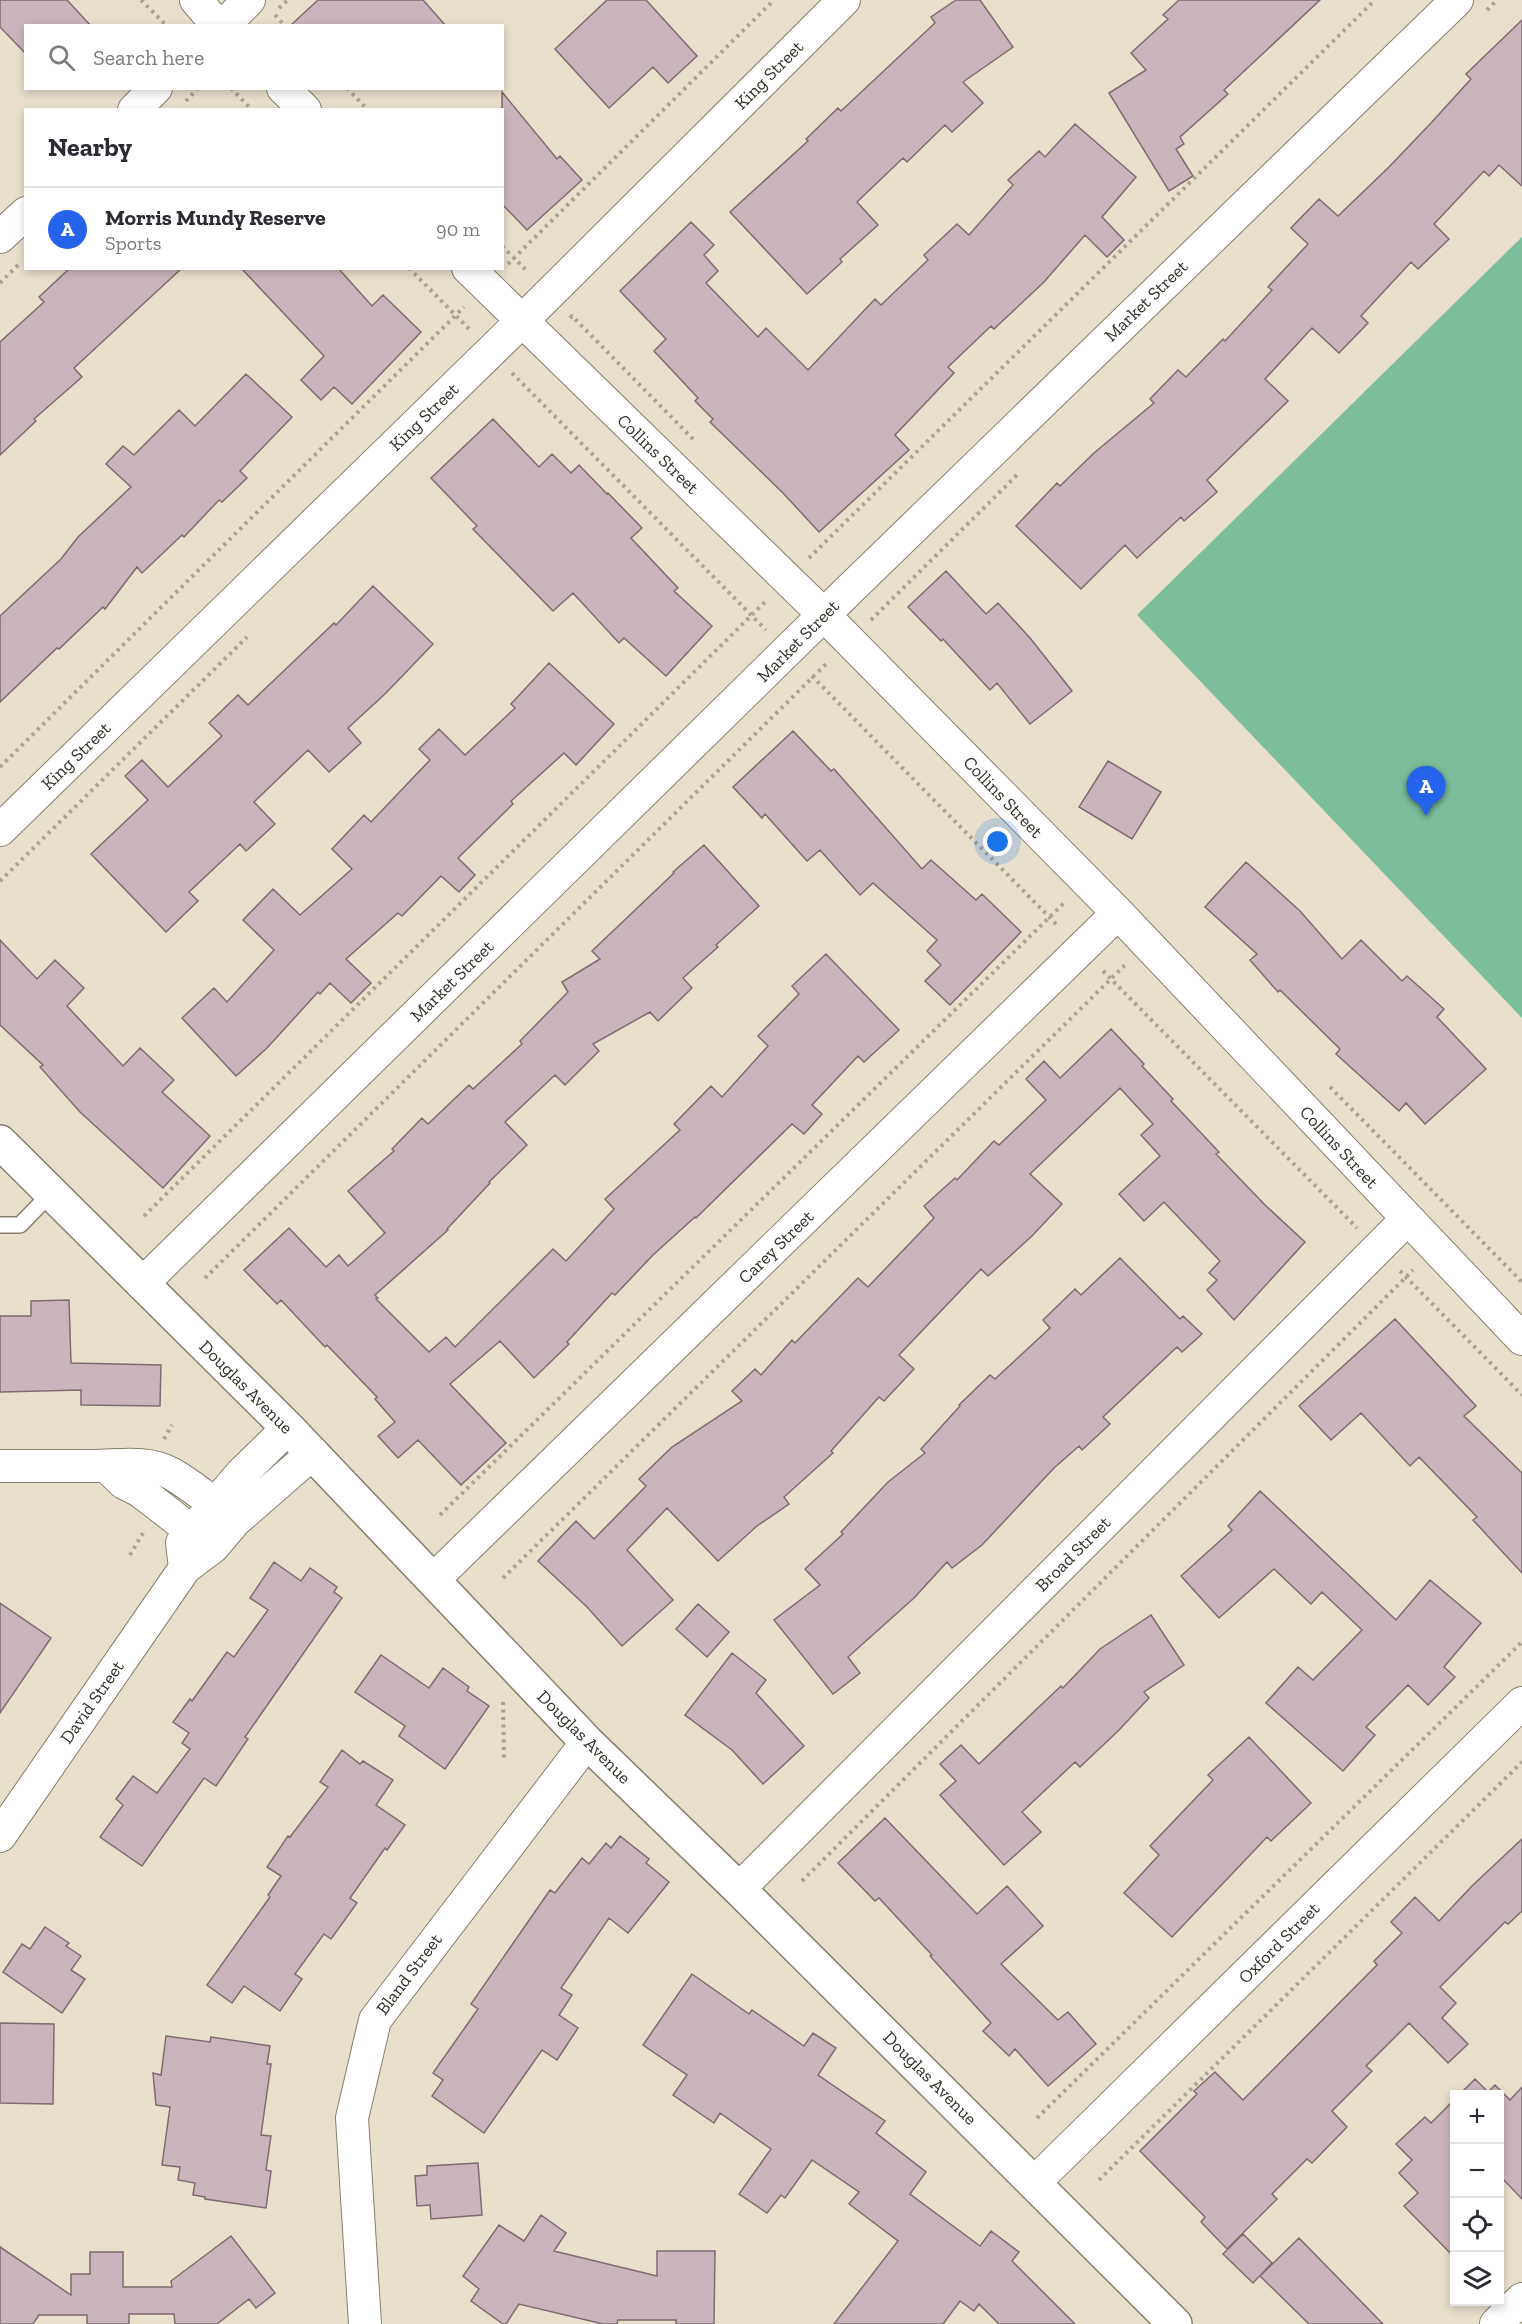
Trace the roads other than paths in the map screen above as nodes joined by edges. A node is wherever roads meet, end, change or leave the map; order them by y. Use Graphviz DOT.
graph roads {
  1 [pos="196,0"];
  2 [pos="249,0"];
  3 [pos="844,0"];
  4 [pos="1453,1"];
  5 [pos="219,24"];
  6 [pos="223,24"];
  7 [pos="154,90"];
  8 [pos="285,90"];
  9 [pos="136,108"];
  10 [pos="303,108"];
  11 [pos="24,215"];
  12 [pos="0,237"];
  13 [pos="477,277"];
  14 [pos="522,321"];
  15 [pos="835,604"];
  16 [pos="0,830"];
  17 [pos="1118,913"];
  18 [pos="0,1142"];
  19 [pos="51,1193"];
  20 [pos="1407,1219"];
  21 [pos="0,1226"];
  22 [pos="142,1284"];
  23 [pos="1522,1339"];
  24 [pos="288,1428"];
  25 [pos="313,1453"];
  26 [pos="0,1466"];
  27 [pos="106,1466"];
  28 [pos="225,1512"];
  29 [pos="202,1540"];
  30 [pos="434,1580"];
  31 [pos="1522,1703"];
  32 [pos="586,1742"];
  33 [pos="0,1836"];
  34 [pos="739,1889"];
  35 [pos="1035,2182"];
  36 [pos="1522,2300"];
  37 [pos="365,2324"];
  38 [pos="1175,2324"];
  39 [pos="1496,2324"];
  1 -- 5 [label="street"];
  2 -- 6 [label="street"];
  3 -- 14 [label="street, King Street"];
  4 -- 15 [label="street, Market Street"];
  7 -- 9 [label="street"];
  8 -- 10 [label="street"];
  11 -- 12 [label="street"];
  13 -- 14 [label="street, Collins Street"];
  14 -- 15 [label="street, Collins Street"];
  14 -- 16 [label="street, King Street"];
  15 -- 17 [label="street, Collins Street"];
  15 -- 22 [label="street, Market Street"];
  17 -- 20 [label="street, Collins Street"];
  17 -- 30 [label="street, Carey Street"];
  18 -- 19 [label="main road, Douglas Avenue"];
  19 -- 21 [label="lane"];
  19 -- 22 [label="main road, Douglas Avenue"];
  20 -- 23 [label="street, Collins Street"];
  20 -- 34 [label="street, Broad Street"];
  22 -- 24 [label="main road, Douglas Avenue"];
  24 -- 25 [label="main road, Douglas Avenue"];
  24 -- 28 [label="street, David Street"];
  25 -- 28 [label="street, David Street"];
  25 -- 30 [label="main road, Douglas Avenue"];
  26 -- 27 [label="street"];
  27 -- 28 [label="street"];
  27 -- 29 [label="street"];
  28 -- 29 [label="street, David Street"];
  29 -- 33 [label="street, David Street"];
  30 -- 32 [label="main road, Douglas Avenue"];
  31 -- 35 [label="street, Oxford Street"];
  32 -- 34 [label="main road, Douglas Avenue"];
  32 -- 37 [label="street, Bland Street"];
  34 -- 35 [label="main road, Douglas Avenue"];
  35 -- 38 [label="main road, Douglas Avenue"];
  36 -- 39 [label="street"];
}
